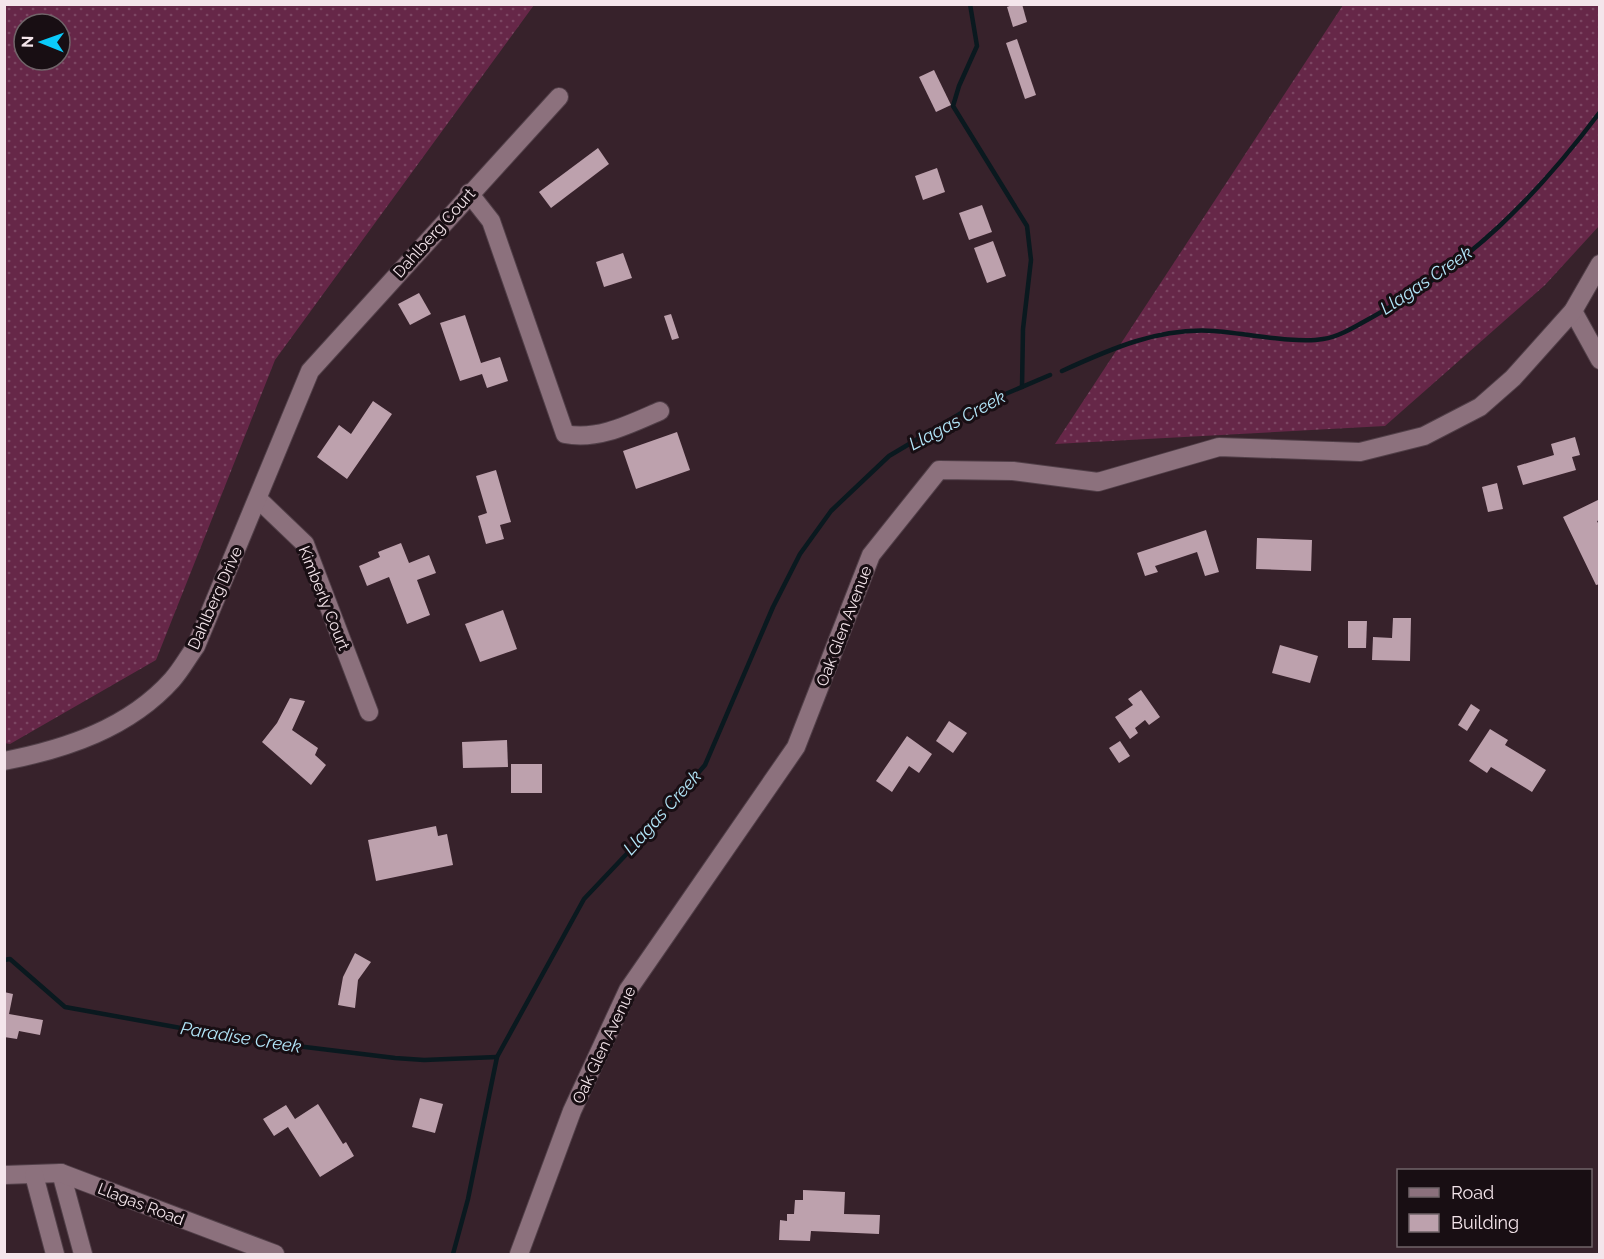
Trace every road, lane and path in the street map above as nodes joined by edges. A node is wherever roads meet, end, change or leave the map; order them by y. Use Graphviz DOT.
graph roads {
  1 [pos="559,97"];
  2 [pos="469,193"];
  3 [pos="1599,264"];
  4 [pos="1573,311"];
  5 [pos="1599,360"];
  6 [pos="310,371"];
  7 [pos="660,411"];
  8 [pos="258,499"];
  9 [pos="369,712"];
  10 [pos="4,761"];
  11 [pos="61,1173"];
  12 [pos="4,1175"];
  13 [pos="33,1175"];
  14 [pos="55,1254"];
  15 [pos="83,1254"];
  16 [pos="275,1254"];
  17 [pos="519,1254"];
  1 -- 2 [label="street, Dahlberg Court"];
  2 -- 6 [label="street, Dahlberg Court"];
  2 -- 7 [label="street"];
  3 -- 4 [label="street, Oak Glen Avenue"];
  4 -- 5 [label="street"];
  4 -- 17 [label="street, Oak Glen Avenue"];
  6 -- 8 [label="street, Dahlberg Drive"];
  8 -- 9 [label="street, Kimberly Court"];
  8 -- 10 [label="street, Dahlberg Drive"];
  11 -- 13 [label="street, Llagas Road"];
  11 -- 15 [label="street"];
  11 -- 16 [label="street, Llagas Road"];
  12 -- 13 [label="street, Llagas Road"];
  13 -- 14 [label="street"];
}
